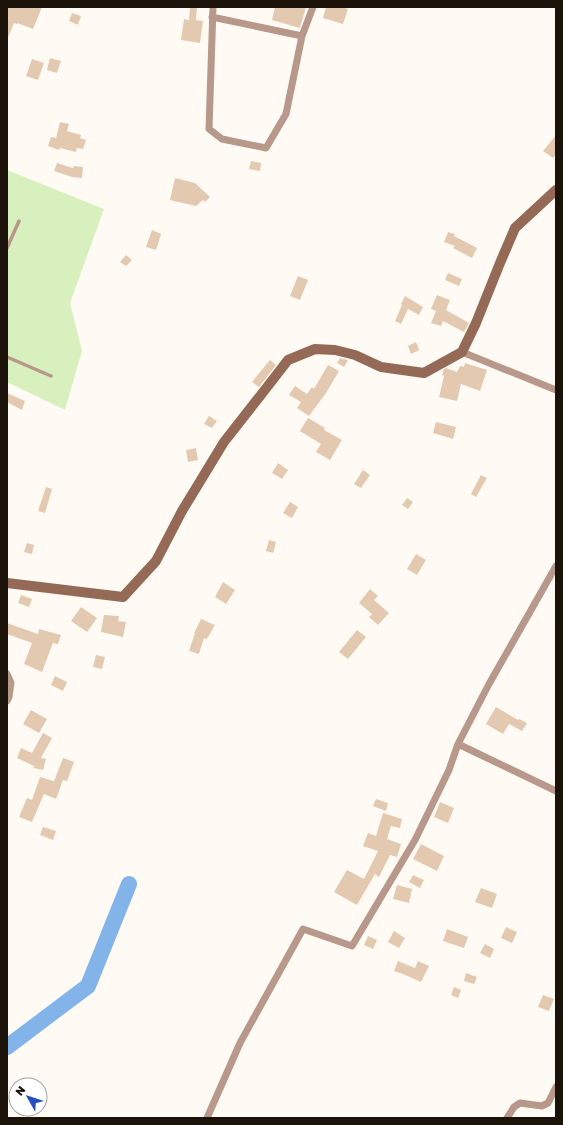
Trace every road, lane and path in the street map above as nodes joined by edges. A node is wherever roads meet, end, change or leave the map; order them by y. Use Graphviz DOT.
graph roads {
  1 [pos="212,7"];
  2 [pos="313,7"];
  3 [pos="212,17"];
  4 [pos="302,36"];
  5 [pos="556,190"];
  6 [pos="19,221"];
  7 [pos="7,248"];
  8 [pos="462,352"];
  9 [pos="7,357"];
  10 [pos="51,376"];
  11 [pos="556,390"];
  12 [pos="556,566"];
  13 [pos="7,583"];
  14 [pos="7,674"];
  15 [pos="7,701"];
  16 [pos="458,744"];
  17 [pos="556,791"];
  18 [pos="556,1087"];
  19 [pos="206,1118"];
  20 [pos="507,1118"];
  1 -- 3 [label="street"];
  2 -- 4 [label="street"];
  3 -- 4 [label="street"];
  3 -- 4 [label="street"];
  5 -- 8 [label="street"];
  6 -- 7 [label="lane"];
  8 -- 11 [label="street"];
  8 -- 13 [label="street"];
  9 -- 10 [label="lane"];
  12 -- 16 [label="street"];
  14 -- 15 [label="street"];
  16 -- 17 [label="street"];
  16 -- 19 [label="street"];
  18 -- 20 [label="street"];
}
